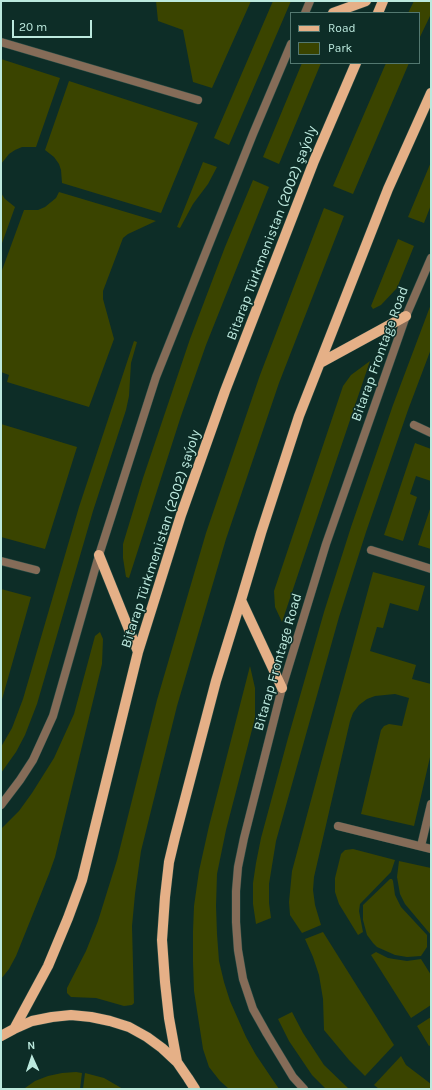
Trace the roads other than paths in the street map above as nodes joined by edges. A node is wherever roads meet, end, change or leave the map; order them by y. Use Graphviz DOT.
graph roads {
  1 [pos="310,1"];
  2 [pos="366,1"];
  3 [pos="383,1"];
  4 [pos="305,12"];
  5 [pos="336,12"];
  6 [pos="378,12"];
  7 [pos="1,42"];
  8 [pos="290,46"];
  9 [pos="356,64"];
  10 [pos="431,93"];
  11 [pos="198,100"];
  12 [pos="431,258"];
  13 [pos="406,316"];
  14 [pos="320,363"];
  15 [pos="414,425"];
  16 [pos="431,433"];
  17 [pos="371,550"];
  18 [pos="99,555"];
  19 [pos="1,561"];
  20 [pos="431,569"];
  21 [pos="36,570"];
  22 [pos="241,600"];
  23 [pos="138,652"];
  24 [pos="282,688"];
  25 [pos="431,804"];
  26 [pos="1,805"];
  27 [pos="338,826"];
  28 [pos="421,846"];
  29 [pos="431,849"];
  30 [pos="14,1029"];
  31 [pos="1,1036"];
  32 [pos="177,1062"];
  33 [pos="195,1089"];
  34 [pos="304,1089"];
  1 -- 4 [label="street"];
  2 -- 5 [label="main road"];
  3 -- 6 [label="main road"];
  7 -- 11 [label="street"];
  8 -- 18 [label="street"];
  9 -- 23 [label="main road, Bitarap Türkmenistan (2002) şaýoly"];
  10 -- 14 [label="main road"];
  12 -- 13 [label="street, Bitarap Frontage Road"];
  13 -- 14 [label="main road"];
  13 -- 24 [label="street, Bitarap Frontage Road"];
  14 -- 22 [label="main road"];
  15 -- 16 [label="street"];
  17 -- 20 [label="street"];
  18 -- 23 [label="main road"];
  18 -- 26 [label="street"];
  19 -- 21 [label="street"];
  22 -- 24 [label="main road"];
  22 -- 32 [label="main road"];
  23 -- 30 [label="main road, Bitarap Türkmenistan (2002) şaýoly"];
  24 -- 34 [label="street, Bitarap Frontage Road"];
  25 -- 28 [label="street"];
  27 -- 28 [label="street"];
  28 -- 29 [label="street"];
  30 -- 31 [label="main road"];
  30 -- 32 [label="main road"];
  32 -- 33 [label="main road"];
}
